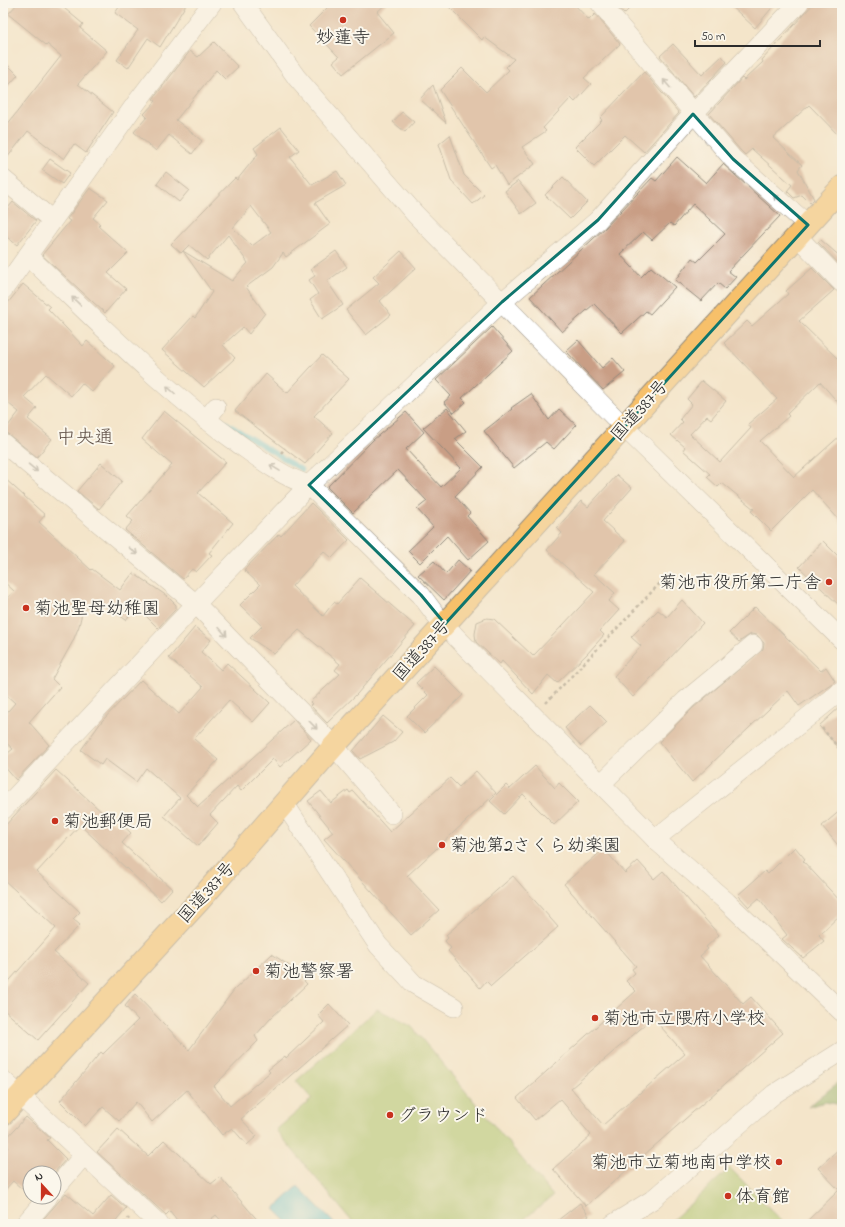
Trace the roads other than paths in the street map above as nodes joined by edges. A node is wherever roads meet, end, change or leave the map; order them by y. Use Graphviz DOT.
graph roads {
  1 [pos="212,3"];
  2 [pos="244,3"];
  3 [pos="600,3"];
  4 [pos="799,3"];
  5 [pos="692,114"];
  6 [pos="3,179"];
  7 [pos="842,187"];
  8 [pos="52,220"];
  9 [pos="802,231"];
  10 [pos="28,256"];
  11 [pos="842,283"];
  12 [pos="3,290"];
  13 [pos="502,302"];
  14 [pos="624,427"];
  15 [pos="3,443"];
  16 [pos="309,485"];
  17 [pos="196,604"];
  18 [pos="445,624"];
  19 [pos="842,640"];
  20 [pos="753,645"];
  21 [pos="842,690"];
  22 [pos="334,746"];
  23 [pos="601,784"];
  24 [pos="284,803"];
  25 [pos="3,810"];
  26 [pos="392,814"];
  27 [pos="655,838"];
  28 [pos="454,1006"];
  29 [pos="842,1012"];
  30 [pos="842,1051"];
  31 [pos="3,1080"];
  32 [pos="20,1096"];
  33 [pos="3,1114"];
  34 [pos="84,1155"];
  35 [pos="62,1181"];
  36 [pos="41,1205"];
  37 [pos="25,1224"];
  38 [pos="159,1224"];
  39 [pos="613,1224"];
  1 -- 8 [label="street"];
  2 -- 13 [label="street"];
  5 -- 3 [label="street, one-way"];
  4 -- 5 [label="street"];
  9 -- 5 [label="street, one-way"];
  5 -- 13 [label="street"];
  6 -- 8 [label="street"];
  7 -- 9 [label="highway, 国道387号"];
  8 -- 10 [label="street"];
  9 -- 11 [label="street"];
  9 -- 14 [label="highway, 国道387号"];
  10 -- 12 [label="street"];
  16 -- 10 [label="street, one-way"];
  13 -- 14 [label="street"];
  13 -- 16 [label="street"];
  14 -- 18 [label="highway, 国道387号"];
  14 -- 19 [label="street"];
  15 -- 17 [label="street, one-way"];
  16 -- 17 [label="street"];
  16 -- 18 [label="street"];
  17 -- 22 [label="street, one-way"];
  17 -- 25 [label="street"];
  18 -- 22 [label="highway, 国道387号"];
  18 -- 23 [label="street"];
  20 -- 23 [label="street"];
  21 -- 27 [label="street"];
  22 -- 24 [label="highway, 国道387号"];
  22 -- 26 [label="street"];
  23 -- 27 [label="street"];
  24 -- 28 [label="street"];
  24 -- 32 [label="highway, 国道387号"];
  27 -- 29 [label="street"];
  30 -- 39 [label="street"];
  31 -- 32 [label="street"];
  32 -- 33 [label="highway, 国道387号"];
  32 -- 34 [label="street"];
  34 -- 35 [label="street"];
  34 -- 38 [label="street"];
  36 -- 37 [label="street"];
}
